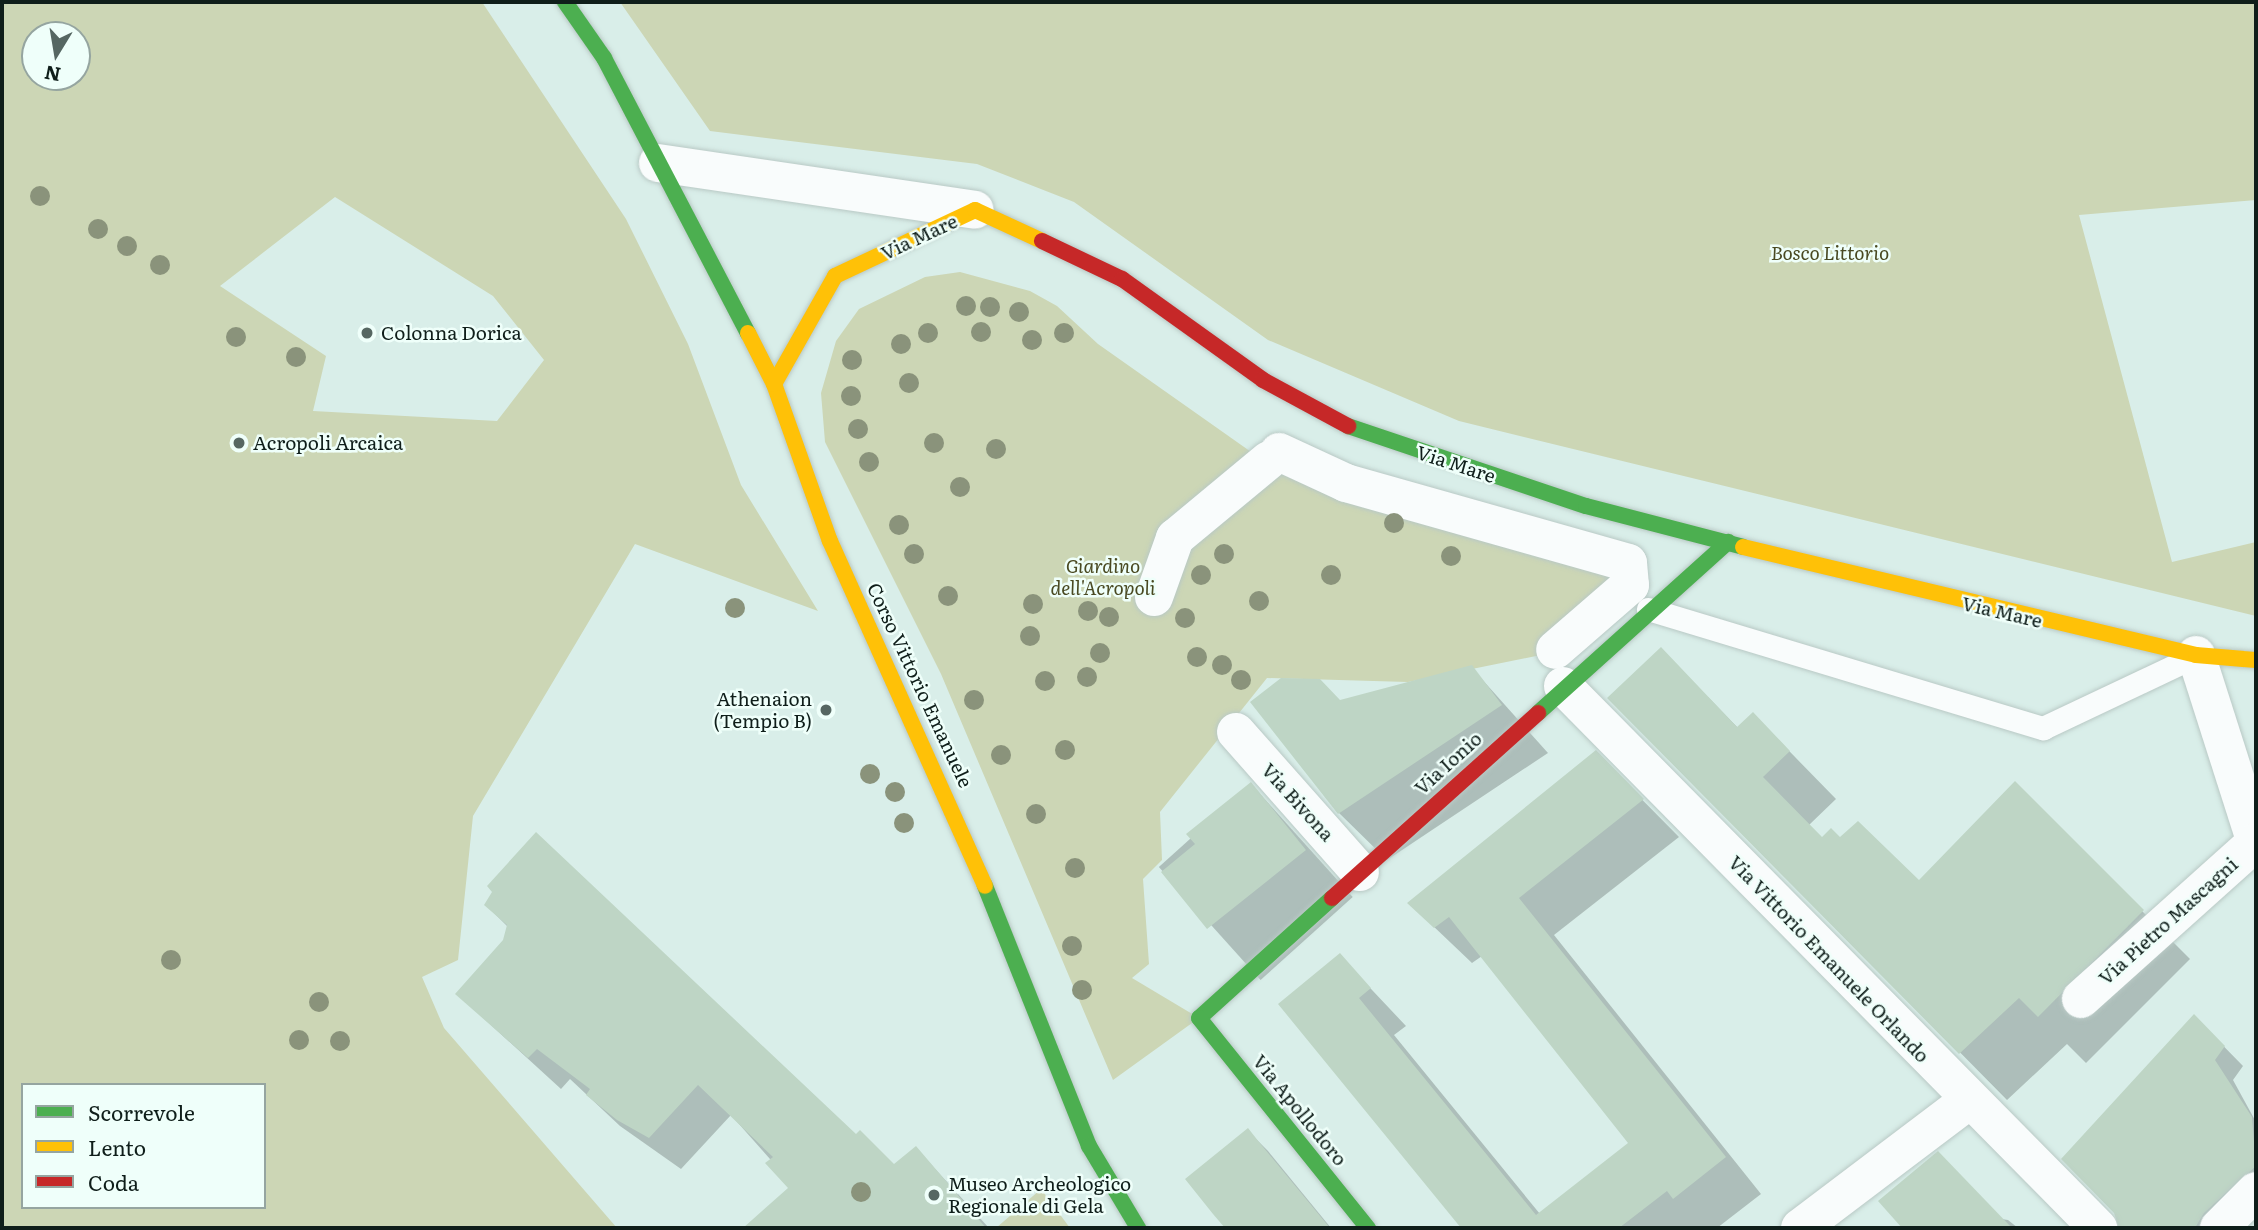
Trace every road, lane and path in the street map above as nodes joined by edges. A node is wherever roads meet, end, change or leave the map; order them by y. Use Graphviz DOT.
graph roads {
  1 [pos="565,2"];
  2 [pos="658,163"];
  3 [pos="975,210"];
  4 [pos="774,384"];
  5 [pos="1728,542"];
  6 [pos="1154,597"];
  7 [pos="1648,610"];
  8 [pos="1555,650"];
  9 [pos="2196,655"];
  10 [pos="2256,660"];
  11 [pos="1563,686"];
  12 [pos="1236,733"];
  13 [pos="2246,770"];
  14 [pos="2256,843"];
  15 [pos="1360,872"];
  16 [pos="2081,999"];
  17 [pos="1199,1018"];
  18 [pos="1968,1101"];
  19 [pos="2256,1191"];
  20 [pos="1824,1222"];
  21 [pos="1138,1228"];
  22 [pos="1368,1228"];
  23 [pos="2098,1228"];
  24 [pos="2219,1228"];
  1 -- 2 [label="street, Corso Vittorio Emanuele"];
  2 -- 3 [label="street"];
  2 -- 4 [label="street, Corso Vittorio Emanuele"];
  3 -- 4 [label="street, Via Mare"];
  3 -- 5 [label="street, Via Mare"];
  4 -- 21 [label="street, Corso Vittorio Emanuele"];
  5 -- 7 [label="street, Via Ionio"];
  5 -- 9 [label="street, Via Mare"];
  6 -- 8 [label="street"];
  7 -- 9 [label="lane"];
  7 -- 11 [label="street, Via Ionio"];
  9 -- 10 [label="street, Via Mare"];
  9 -- 13 [label="street"];
  11 -- 15 [label="street, Via Ionio"];
  11 -- 18 [label="street, Via Vittorio Emanuele Orlando"];
  12 -- 15 [label="street, Via Bivona"];
  13 -- 14 [label="street"];
  14 -- 16 [label="street, Via Pietro Mascagni"];
  15 -- 17 [label="street, Via Ionio"];
  17 -- 22 [label="street, Via Apollodoro"];
  18 -- 20 [label="street"];
  18 -- 23 [label="street, Via Vittorio Emanuele Orlando"];
  19 -- 24 [label="street"];
}
